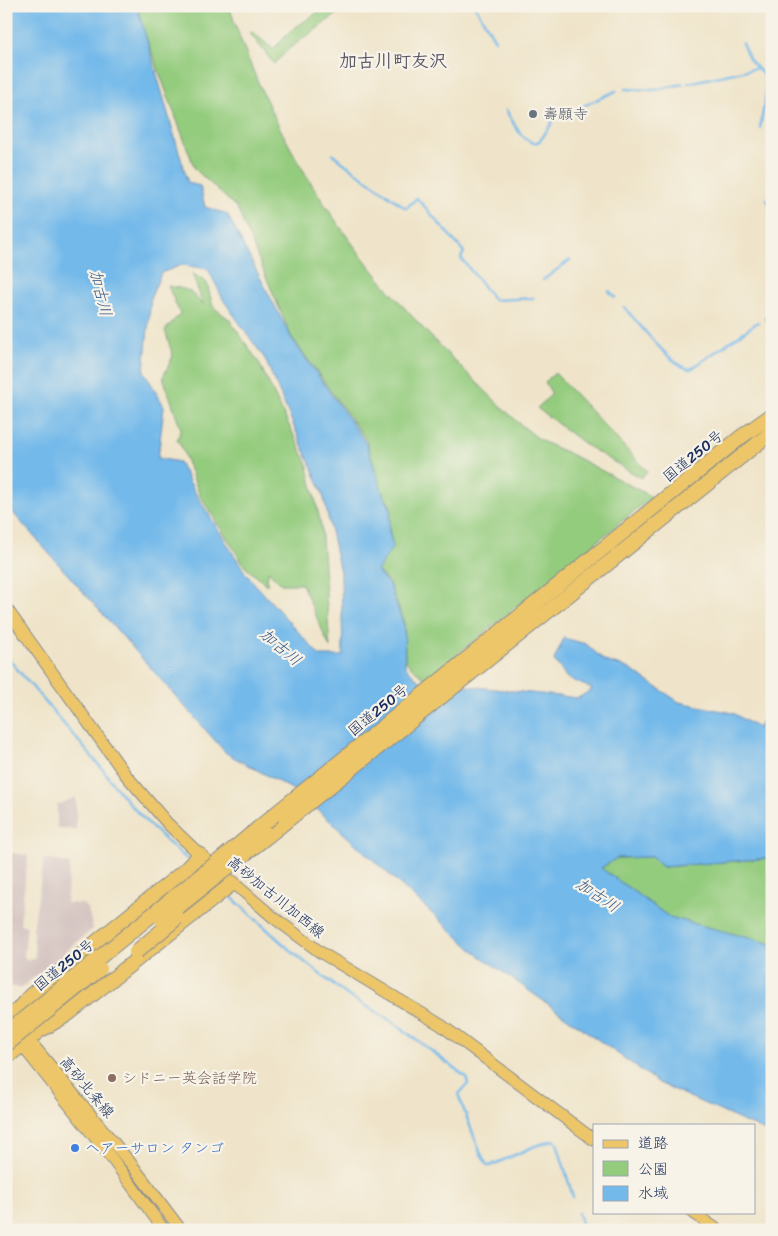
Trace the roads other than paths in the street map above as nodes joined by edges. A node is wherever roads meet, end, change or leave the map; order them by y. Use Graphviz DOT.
graph roads {
  1 [pos="772,415"];
  2 [pos="772,432"];
  3 [pos="746,443"];
  4 [pos="6,608"];
  5 [pos="274,815"];
  6 [pos="269,835"];
  7 [pos="200,855"];
  8 [pos="233,883"];
  9 [pos="10,1016"];
  10 [pos="6,1033"];
  11 [pos="30,1038"];
  12 [pos="6,1044"];
  13 [pos="6,1058"];
  14 [pos="593,1139"];
  15 [pos="695,1214"];
  16 [pos="164,1230"];
  17 [pos="181,1230"];
  18 [pos="718,1230"];
  1 -- 3 [label="highway, 国道250号"];
  2 -- 3 [label="highway, 国道250号"];
  3 -- 5 [label="highway, 国道250号"];
  3 -- 6 [label="highway, 国道250号"];
  4 -- 7 [label="main road, 高砂加古川加西線"];
  5 -- 9 [label="highway, bridge"];
  5 -- 10 [label="highway, 国道250号, bridge"];
  6 -- 11 [label="highway, bridge"];
  6 -- 12 [label="highway, 国道250号, bridge"];
  7 -- 8 [label="main road, 高砂加古川加西線"];
  7 -- 9 [label="highway"];
  8 -- 11 [label="highway"];
  8 -- 14 [label="main road, 高砂加古川加西線"];
  9 -- 11 [label="main road, 高砂北条線"];
  11 -- 13 [label="highway"];
  11 -- 16 [label="main road, 高砂北条線"];
  11 -- 17 [label="main road, 高砂北条線"];
  15 -- 18 [label="main road"];
}
